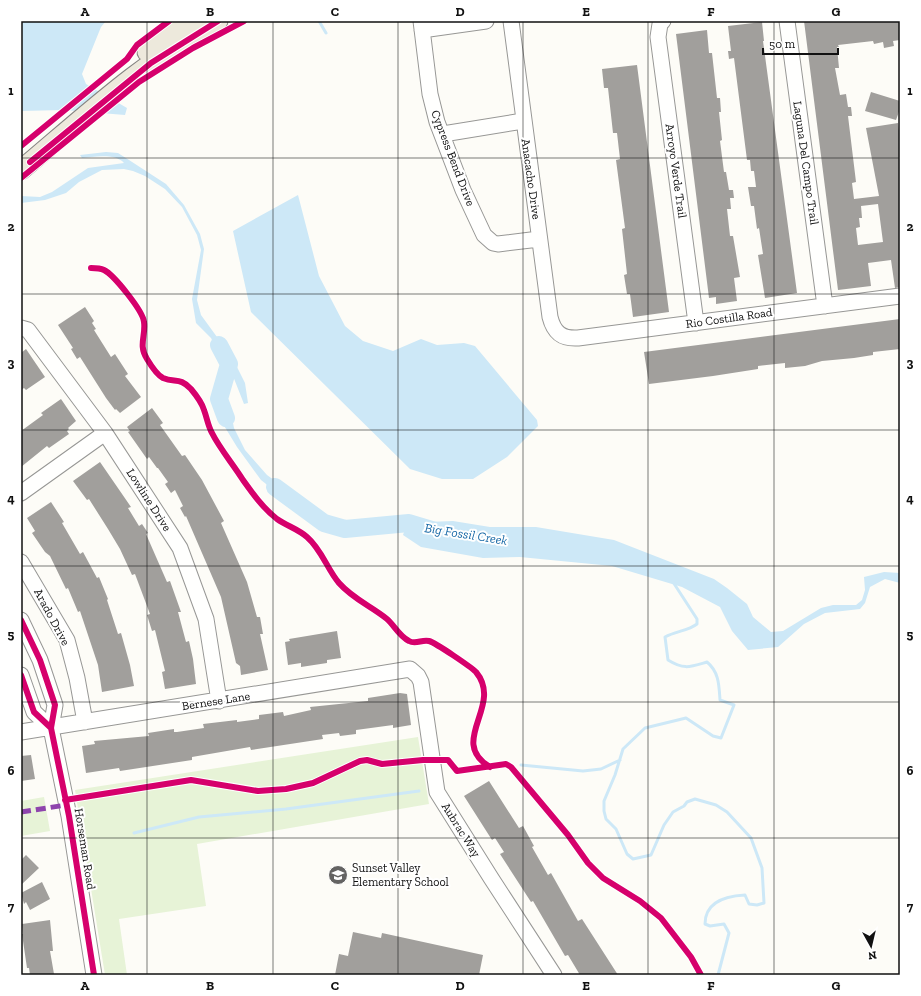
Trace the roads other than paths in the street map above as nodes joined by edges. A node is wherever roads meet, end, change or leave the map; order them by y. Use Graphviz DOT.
graph roads {
  1 [pos="188,21"];
  2 [pos="218,21"];
  3 [pos="486,21"];
  4 [pos="511,21"];
  5 [pos="663,21"];
  6 [pos="787,21"];
  7 [pos="421,26"];
  8 [pos="130,72"];
  9 [pos="523,121"];
  10 [pos="443,134"];
  11 [pos="21,156"];
  12 [pos="21,170"];
  13 [pos="539,239"];
  14 [pos="900,296"];
  15 [pos="825,306"];
  16 [pos="696,323"];
  17 [pos="21,328"];
  18 [pos="558,334"];
  19 [pos="105,433"];
  20 [pos="21,493"];
  21 [pos="21,562"];
  22 [pos="21,620"];
  23 [pos="410,670"];
  24 [pos="21,675"];
  25 [pos="219,700"];
  26 [pos="85,722"];
  27 [pos="51,728"];
  28 [pos="21,732"];
  29 [pos="94,975"];
  30 [pos="554,975"];
  1 -- 8 [label="main road"];
  2 -- 8 [label="main road"];
  3 -- 7 [label="street"];
  4 -- 9 [label="street, Anacacho Drive"];
  5 -- 16 [label="street, Arroyo Verde Trail"];
  6 -- 15 [label="street, Laguna Del Campo Trail"];
  7 -- 10 [label="street, Cypress Bend Drive"];
  8 -- 11 [label="main road"];
  8 -- 12 [label="main road"];
  9 -- 10 [label="street"];
  9 -- 13 [label="street, Anacacho Drive"];
  10 -- 13 [label="street, Cypress Bend Drive"];
  13 -- 18 [label="street, Anacacho Drive"];
  14 -- 15 [label="street, Rio Costilla Road"];
  15 -- 16 [label="street, Rio Costilla Road"];
  16 -- 18 [label="street, Rio Costilla Road"];
  17 -- 19 [label="street, Lowline Drive"];
  19 -- 20 [label="street"];
  19 -- 25 [label="street, Lowline Drive"];
  21 -- 26 [label="street, Arado Drive"];
  22 -- 27 [label="street, Horseman Road"];
  23 -- 25 [label="street, Bernese Lane"];
  23 -- 30 [label="street, Aubrac Way"];
  24 -- 27 [label="street"];
  25 -- 26 [label="street, Bernese Lane"];
  26 -- 27 [label="street, Bernese Lane"];
  27 -- 28 [label="street, Bernese Lane"];
  27 -- 29 [label="street, Horseman Road"];
}
